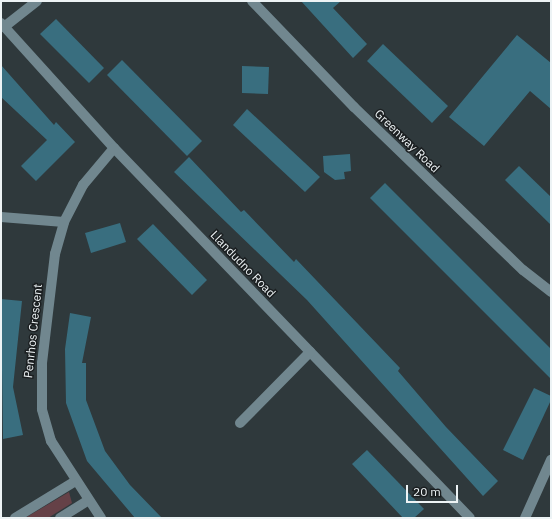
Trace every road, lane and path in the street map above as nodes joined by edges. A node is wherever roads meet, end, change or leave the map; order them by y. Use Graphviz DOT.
graph roads {
  1 [pos="37,1"];
  2 [pos="252,1"];
  3 [pos="3,25"];
  4 [pos="114,148"];
  5 [pos="1,217"];
  6 [pos="64,222"];
  7 [pos="551,292"];
  8 [pos="310,352"];
  9 [pos="240,422"];
  10 [pos="551,460"];
  11 [pos="74,482"];
  12 [pos="87,501"];
  13 [pos="14,518"];
  14 [pos="60,518"];
  15 [pos="101,518"];
  16 [pos="470,518"];
  17 [pos="524,518"];
  1 -- 3 [label="street"];
  2 -- 7 [label="street, Greenway Road"];
  3 -- 4 [label="street, Llandudno Road"];
  4 -- 6 [label="street, Penrhos Crescent"];
  4 -- 8 [label="street, Llandudno Road"];
  5 -- 6 [label="street"];
  6 -- 11 [label="street, Penrhos Crescent"];
  8 -- 9 [label="street"];
  8 -- 16 [label="street, Llandudno Road"];
  10 -- 17 [label="street"];
  11 -- 12 [label="street, Penrhos Crescent"];
  11 -- 13 [label="street"];
  12 -- 14 [label="street"];
  12 -- 15 [label="street, Penrhos Crescent"];
}
